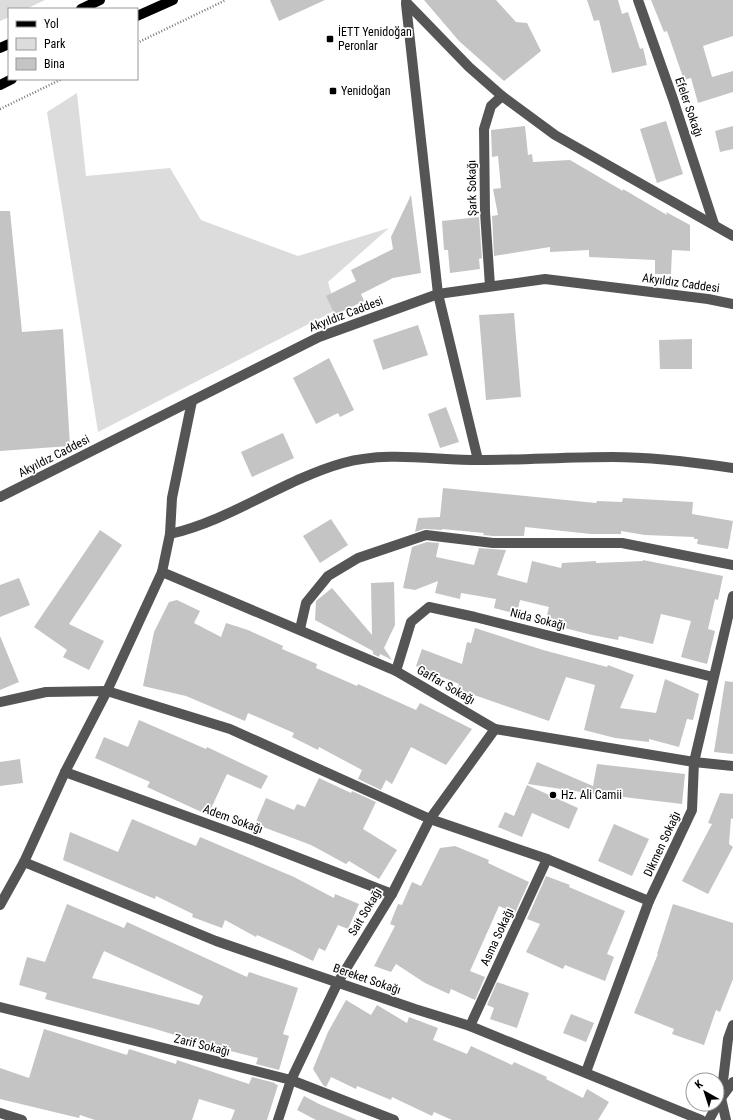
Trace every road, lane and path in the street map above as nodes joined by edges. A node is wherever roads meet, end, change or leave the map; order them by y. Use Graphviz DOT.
graph roads {
  1 [pos="100,0"];
  2 [pos="173,0"];
  3 [pos="226,0"];
  4 [pos="638,0"];
  5 [pos="406,2"];
  6 [pos="83,8"];
  7 [pos="138,16"];
  8 [pos="138,43"];
  9 [pos="10,80"];
  10 [pos="60,80"];
  11 [pos="0,85"];
  12 [pos="502,96"];
  13 [pos="0,109"];
  14 [pos="714,224"];
  15 [pos="733,236"];
  16 [pos="490,286"];
  17 [pos="438,294"];
  18 [pos="733,304"];
  19 [pos="192,401"];
  20 [pos="478,460"];
  21 [pos="733,468"];
  22 [pos="0,497"];
  23 [pos="170,534"];
  24 [pos="733,565"];
  25 [pos="162,572"];
  26 [pos="733,596"];
  27 [pos="300,629"];
  28 [pos="396,671"];
  29 [pos="713,677"];
  30 [pos="107,691"];
  31 [pos="0,702"];
  32 [pos="496,729"];
  33 [pos="694,762"];
  34 [pos="733,766"];
  35 [pos="65,772"];
  36 [pos="430,819"];
  37 [pos="547,859"];
  38 [pos="24,862"];
  39 [pos="392,894"];
  40 [pos="650,901"];
  41 [pos="0,905"];
  42 [pos="338,982"];
  43 [pos="0,1007"];
  44 [pos="733,1025"];
  45 [pos="470,1026"];
  46 [pos="586,1072"];
  47 [pos="724,1072"];
  48 [pos="290,1080"];
  49 [pos="733,1082"];
  50 [pos="725,1093"];
  51 [pos="0,1114"];
  52 [pos="22,1120"];
  53 [pos="278,1120"];
  54 [pos="394,1120"];
  55 [pos="701,1120"];
  1 -- 6 [label="main road"];
  2 -- 7 [label="main road"];
  3 -- 8 [label="path"];
  4 -- 14 [label="street, Efeler Sokağı"];
  5 -- 12 [label="street"];
  5 -- 17 [label="street"];
  9 -- 11 [label="main road"];
  10 -- 13 [label="path"];
  12 -- 14 [label="street"];
  12 -- 16 [label="street, Şark Sokağı"];
  14 -- 15 [label="street"];
  16 -- 17 [label="street, Akyıldız Caddesi"];
  16 -- 18 [label="street, Akyıldız Caddesi"];
  17 -- 19 [label="street, Akyıldız Caddesi"];
  17 -- 20 [label="street"];
  19 -- 22 [label="street, Akyıldız Caddesi"];
  19 -- 23 [label="street"];
  20 -- 21 [label="street"];
  20 -- 23 [label="street"];
  23 -- 25 [label="street"];
  24 -- 27 [label="street"];
  25 -- 27 [label="street, Gaffar Sokağı"];
  25 -- 30 [label="street"];
  26 -- 29 [label="street, Dikmen Sokağı"];
  27 -- 28 [label="street, Gaffar Sokağı"];
  28 -- 29 [label="street, Nida Sokağı"];
  28 -- 32 [label="street, Gaffar Sokağı"];
  29 -- 33 [label="street, Dikmen Sokağı"];
  30 -- 31 [label="street"];
  30 -- 35 [label="street"];
  30 -- 36 [label="street"];
  32 -- 33 [label="street, Gaffar Sokağı"];
  32 -- 36 [label="street, Sait Sokağı"];
  33 -- 34 [label="street, Gaffar Sokağı"];
  33 -- 40 [label="street, Dikmen Sokağı"];
  35 -- 38 [label="street"];
  35 -- 39 [label="street, Adem Sokağı"];
  36 -- 37 [label="street"];
  36 -- 39 [label="street, Sait Sokağı"];
  37 -- 40 [label="street"];
  37 -- 45 [label="street, Asma Sokağı"];
  38 -- 41 [label="street"];
  38 -- 42 [label="street, Bereket Sokağı"];
  39 -- 42 [label="street, Sait Sokağı"];
  40 -- 46 [label="street, Dikmen Sokağı"];
  42 -- 45 [label="street, Bereket Sokağı"];
  42 -- 48 [label="street, Sait Sokağı"];
  43 -- 48 [label="street, Zarif Sokağı"];
  44 -- 47 [label="street"];
  45 -- 46 [label="street, Bereket Sokağı"];
  46 -- 55 [label="street, Bereket Sokağı"];
  48 -- 53 [label="street, Sait Sokağı"];
  48 -- 54 [label="street, Zarif Sokağı"];
  49 -- 50 [label="street"];
  51 -- 52 [label="street"];
}
